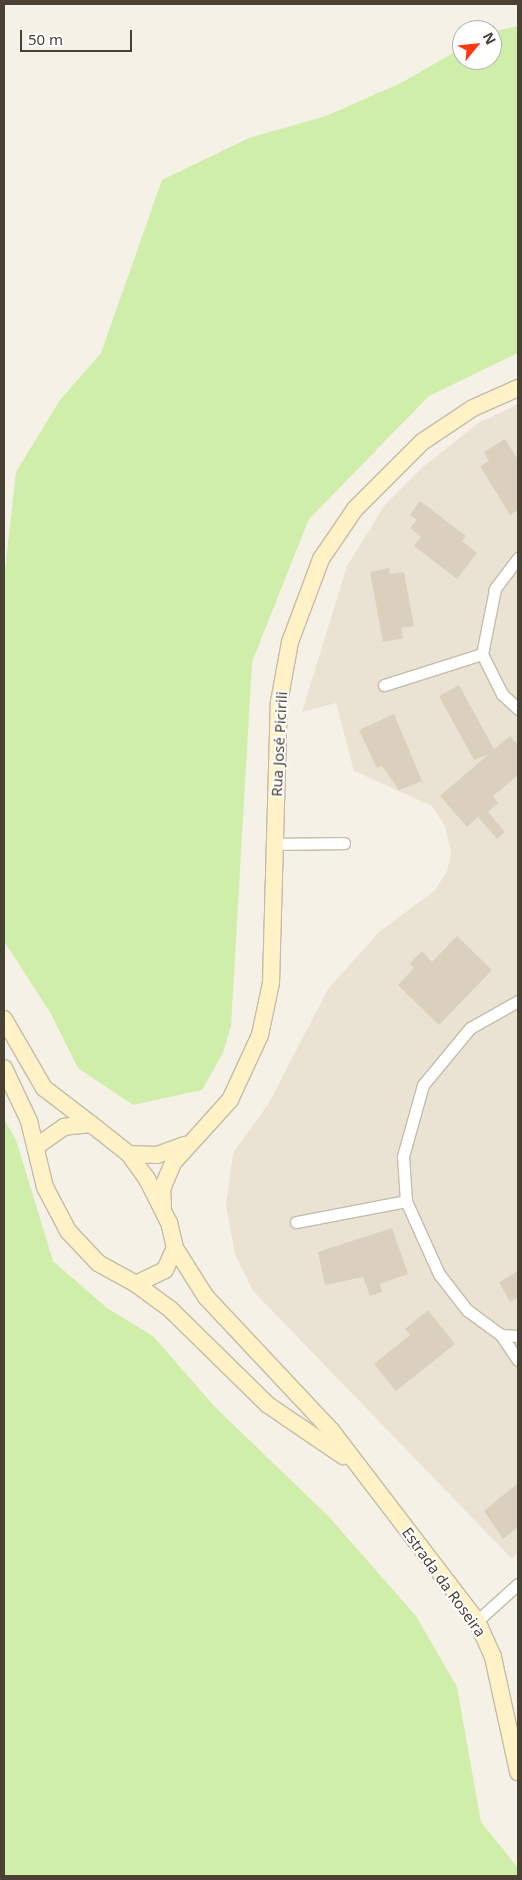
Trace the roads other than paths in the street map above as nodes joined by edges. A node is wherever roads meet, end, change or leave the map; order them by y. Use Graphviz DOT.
graph roads {
  1 [pos="518,388"];
  2 [pos="518,558"];
  3 [pos="482,654"];
  4 [pos="384,685"];
  5 [pos="518,709"];
  6 [pos="344,843"];
  7 [pos="275,844"];
  8 [pos="518,1001"];
  9 [pos="4,1019"];
  10 [pos="4,1068"];
  11 [pos="91,1124"];
  12 [pos="185,1145"];
  13 [pos="37,1146"];
  14 [pos="129,1154"];
  15 [pos="406,1201"];
  16 [pos="162,1206"];
  17 [pos="296,1222"];
  18 [pos="175,1248"];
  19 [pos="136,1284"];
  20 [pos="500,1335"];
  21 [pos="518,1336"];
  22 [pos="518,1360"];
  23 [pos="374,1488"];
  24 [pos="518,1584"];
  25 [pos="477,1621"];
  26 [pos="518,1772"];
  1 -- 7 [label="street, Rua José Picirili"];
  2 -- 3 [label="street"];
  3 -- 4 [label="street"];
  3 -- 5 [label="street"];
  6 -- 7 [label="street"];
  7 -- 12 [label="street, Rua José Picirili"];
  8 -- 15 [label="street"];
  9 -- 11 [label="street, Estrada da Roseira"];
  10 -- 13 [label="street, Estrada da Roseira"];
  11 -- 13 [label="street"];
  11 -- 14 [label="street, Estrada da Roseira"];
  12 -- 14 [label="street"];
  12 -- 16 [label="street"];
  13 -- 19 [label="street, Estrada da Roseira"];
  14 -- 16 [label="street, Estrada da Roseira"];
  15 -- 17 [label="street"];
  15 -- 20 [label="street"];
  16 -- 18 [label="street, Estrada da Roseira"];
  18 -- 19 [label="street"];
  18 -- 23 [label="street, Estrada da Roseira"];
  19 -- 23 [label="street, Estrada da Roseira"];
  20 -- 21 [label="street"];
  20 -- 22 [label="street"];
  23 -- 25 [label="street, Estrada da Roseira"];
  24 -- 25 [label="street"];
  25 -- 26 [label="street, Estrada da Roseira"];
}
